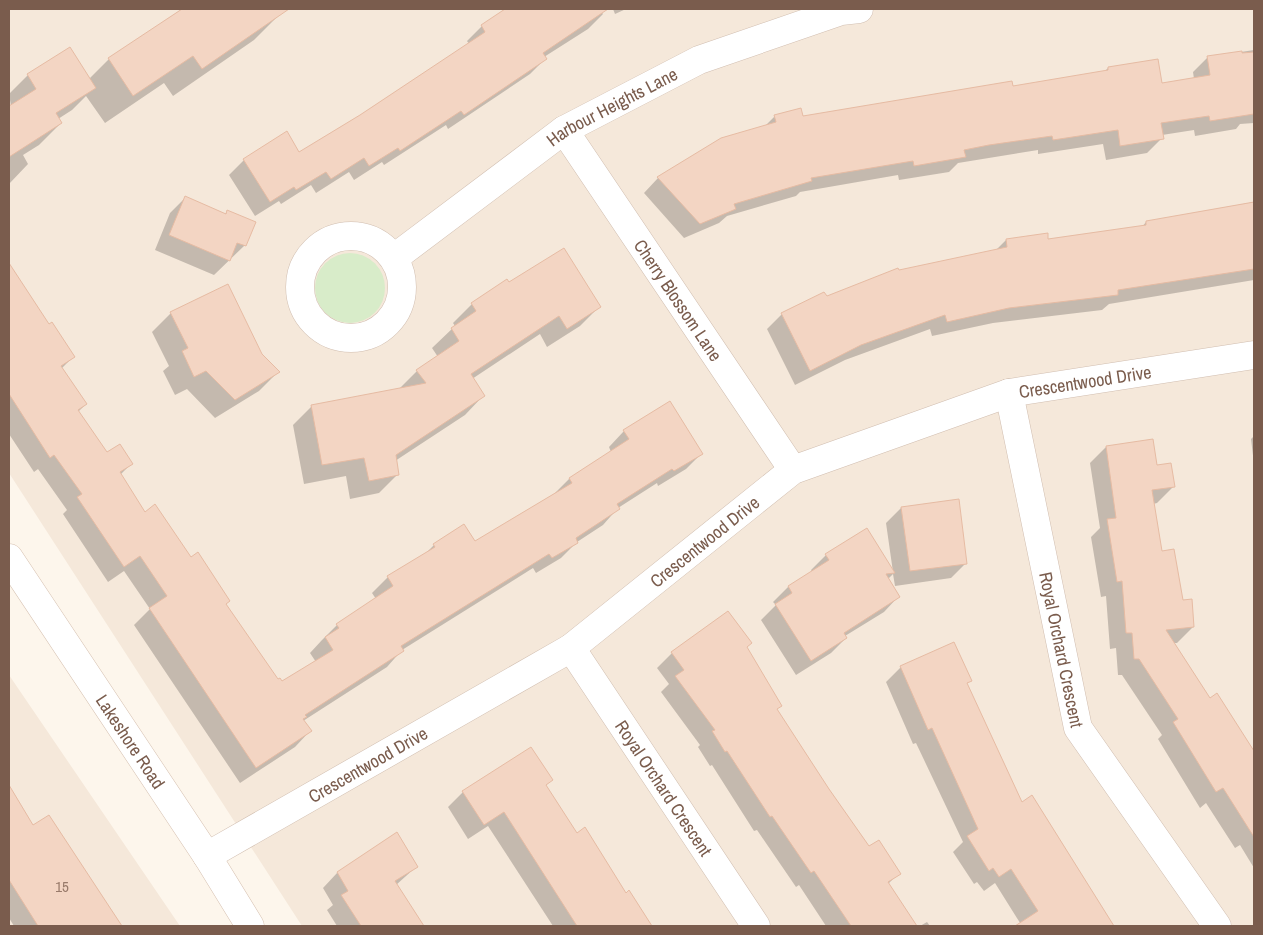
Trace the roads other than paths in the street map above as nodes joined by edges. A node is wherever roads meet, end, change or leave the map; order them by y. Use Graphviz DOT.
graph roads {
  1 [pos="859,9"];
  2 [pos="564,130"];
  3 [pos="394,258"];
  4 [pos="1254,355"];
  5 [pos="1009,393"];
  6 [pos="793,470"];
  7 [pos="9,558"];
  8 [pos="571,648"];
  9 [pos="207,856"];
  10 [pos="250,926"];
  11 [pos="756,926"];
  12 [pos="1217,926"];
  1 -- 2 [label="street, Harbour Heights Lane"];
  2 -- 3 [label="street, Harbour Heights Lane"];
  2 -- 6 [label="street, Cherry Blossom Lane"];
  4 -- 5 [label="street, Crescentwood Drive"];
  5 -- 6 [label="street, Crescentwood Drive"];
  5 -- 12 [label="street, Royal Orchard Crescent"];
  6 -- 8 [label="street, Crescentwood Drive"];
  7 -- 9 [label="street, Lakeshore Road"];
  8 -- 9 [label="street, Crescentwood Drive"];
  8 -- 11 [label="street, Royal Orchard Crescent"];
  9 -- 10 [label="street, Lakeshore Road"];
}
